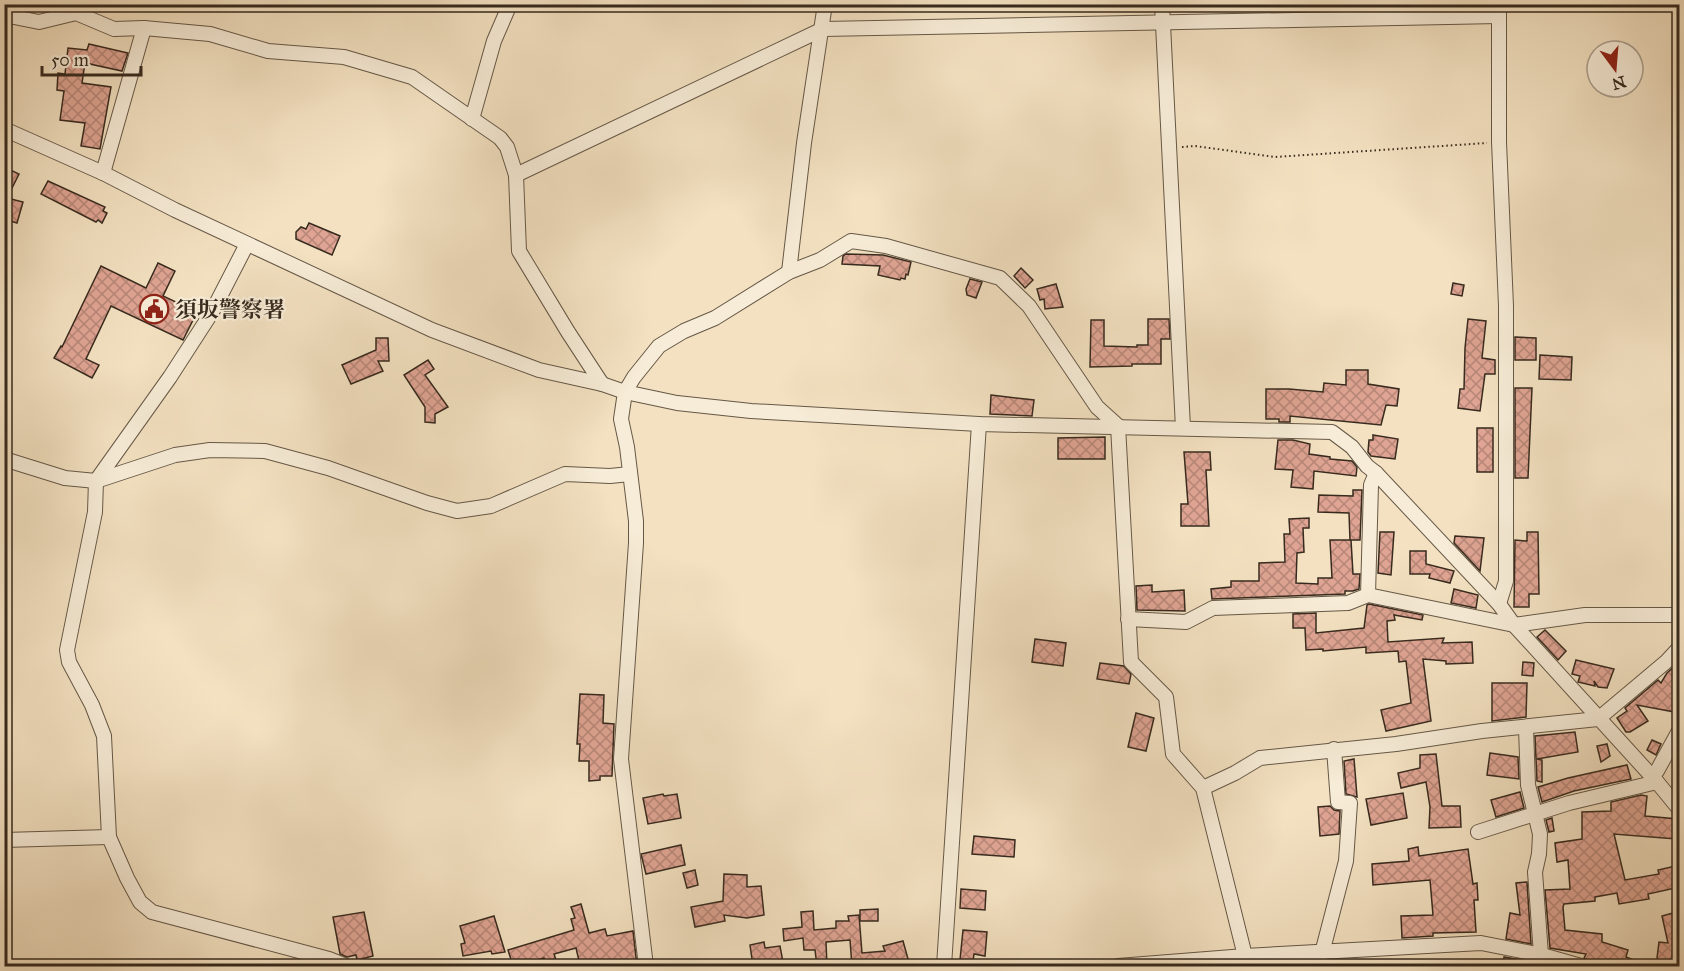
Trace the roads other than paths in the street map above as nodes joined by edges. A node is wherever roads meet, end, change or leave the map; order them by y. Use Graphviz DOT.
graph roads {
  1 [pos="510,4"];
  2 [pos="825,4"];
  3 [pos="1162,4"];
  4 [pos="1499,10"];
  5 [pos="4,15"];
  6 [pos="1161,22"];
  7 [pos="144,28"];
  8 [pos="823,28"];
  9 [pos="472,119"];
  10 [pos="4,129"];
  11 [pos="103,173"];
  12 [pos="516,176"];
  13 [pos="247,244"];
  14 [pos="789,272"];
  15 [pos="602,384"];
  16 [pos="625,392"];
  17 [pos="979,424"];
  18 [pos="1118,426"];
  19 [pos="1183,428"];
  20 [pos="4,459"];
  21 [pos="1376,473"];
  22 [pos="630,474"];
  23 [pos="96,481"];
  24 [pos="1368,595"];
  25 [pos="1499,604"];
  26 [pos="1680,615"];
  27 [pos="1128,619"];
  28 [pos="1514,625"];
  29 [pos="1680,647"];
  30 [pos="1598,719"];
  31 [pos="1526,728"];
  32 [pos="1680,729"];
  33 [pos="1334,750"];
  34 [pos="1654,779"];
  35 [pos="1203,788"];
  36 [pos="1680,810"];
  37 [pos="1536,815"];
  38 [pos="1478,832"];
  39 [pos="109,837"];
  40 [pos="4,840"];
  41 [pos="1322,953"];
  42 [pos="1541,955"];
  43 [pos="1245,956"];
  44 [pos="346,966"];
  45 [pos="646,966"];
  46 [pos="944,966"];
  47 [pos="1118,966"];
  48 [pos="1581,966"];
  1 -- 9 [label="street"];
  2 -- 8 [label="street"];
  3 -- 6 [label="street"];
  4 -- 6 [label="street"];
  4 -- 25 [label="street"];
  5 -- 7 [label="street"];
  6 -- 8 [label="street"];
  6 -- 19 [label="street"];
  7 -- 9 [label="street"];
  7 -- 11 [label="street"];
  8 -- 12 [label="street"];
  8 -- 14 [label="street"];
  9 -- 12 [label="street"];
  10 -- 11 [label="street"];
  11 -- 13 [label="street"];
  12 -- 15 [label="street"];
  13 -- 15 [label="street"];
  13 -- 23 [label="street"];
  14 -- 16 [label="street"];
  14 -- 18 [label="street"];
  15 -- 16 [label="street"];
  16 -- 17 [label="street"];
  16 -- 22 [label="street"];
  17 -- 18 [label="street"];
  17 -- 46 [label="street"];
  18 -- 19 [label="street"];
  18 -- 27 [label="street"];
  19 -- 21 [label="street"];
  20 -- 23 [label="street"];
  21 -- 24 [label="street"];
  21 -- 25 [label="street"];
  22 -- 23 [label="street"];
  22 -- 45 [label="street"];
  23 -- 39 [label="street"];
  24 -- 27 [label="street"];
  24 -- 28 [label="street"];
  25 -- 28 [label="street"];
  26 -- 28 [label="street"];
  27 -- 35 [label="street"];
  28 -- 30 [label="street"];
  29 -- 30 [label="street"];
  30 -- 31 [label="street"];
  30 -- 34 [label="street"];
  31 -- 33 [label="street"];
  31 -- 37 [label="street"];
  32 -- 34 [label="street"];
  33 -- 35 [label="street"];
  33 -- 41 [label="street"];
  34 -- 36 [label="street"];
  34 -- 37 [label="street"];
  35 -- 43 [label="street"];
  37 -- 38 [label="street"];
  37 -- 42 [label="street"];
  39 -- 40 [label="street"];
  39 -- 44 [label="street"];
  41 -- 42 [label="street"];
  41 -- 43 [label="street"];
  42 -- 48 [label="street"];
  43 -- 47 [label="street"];
}
